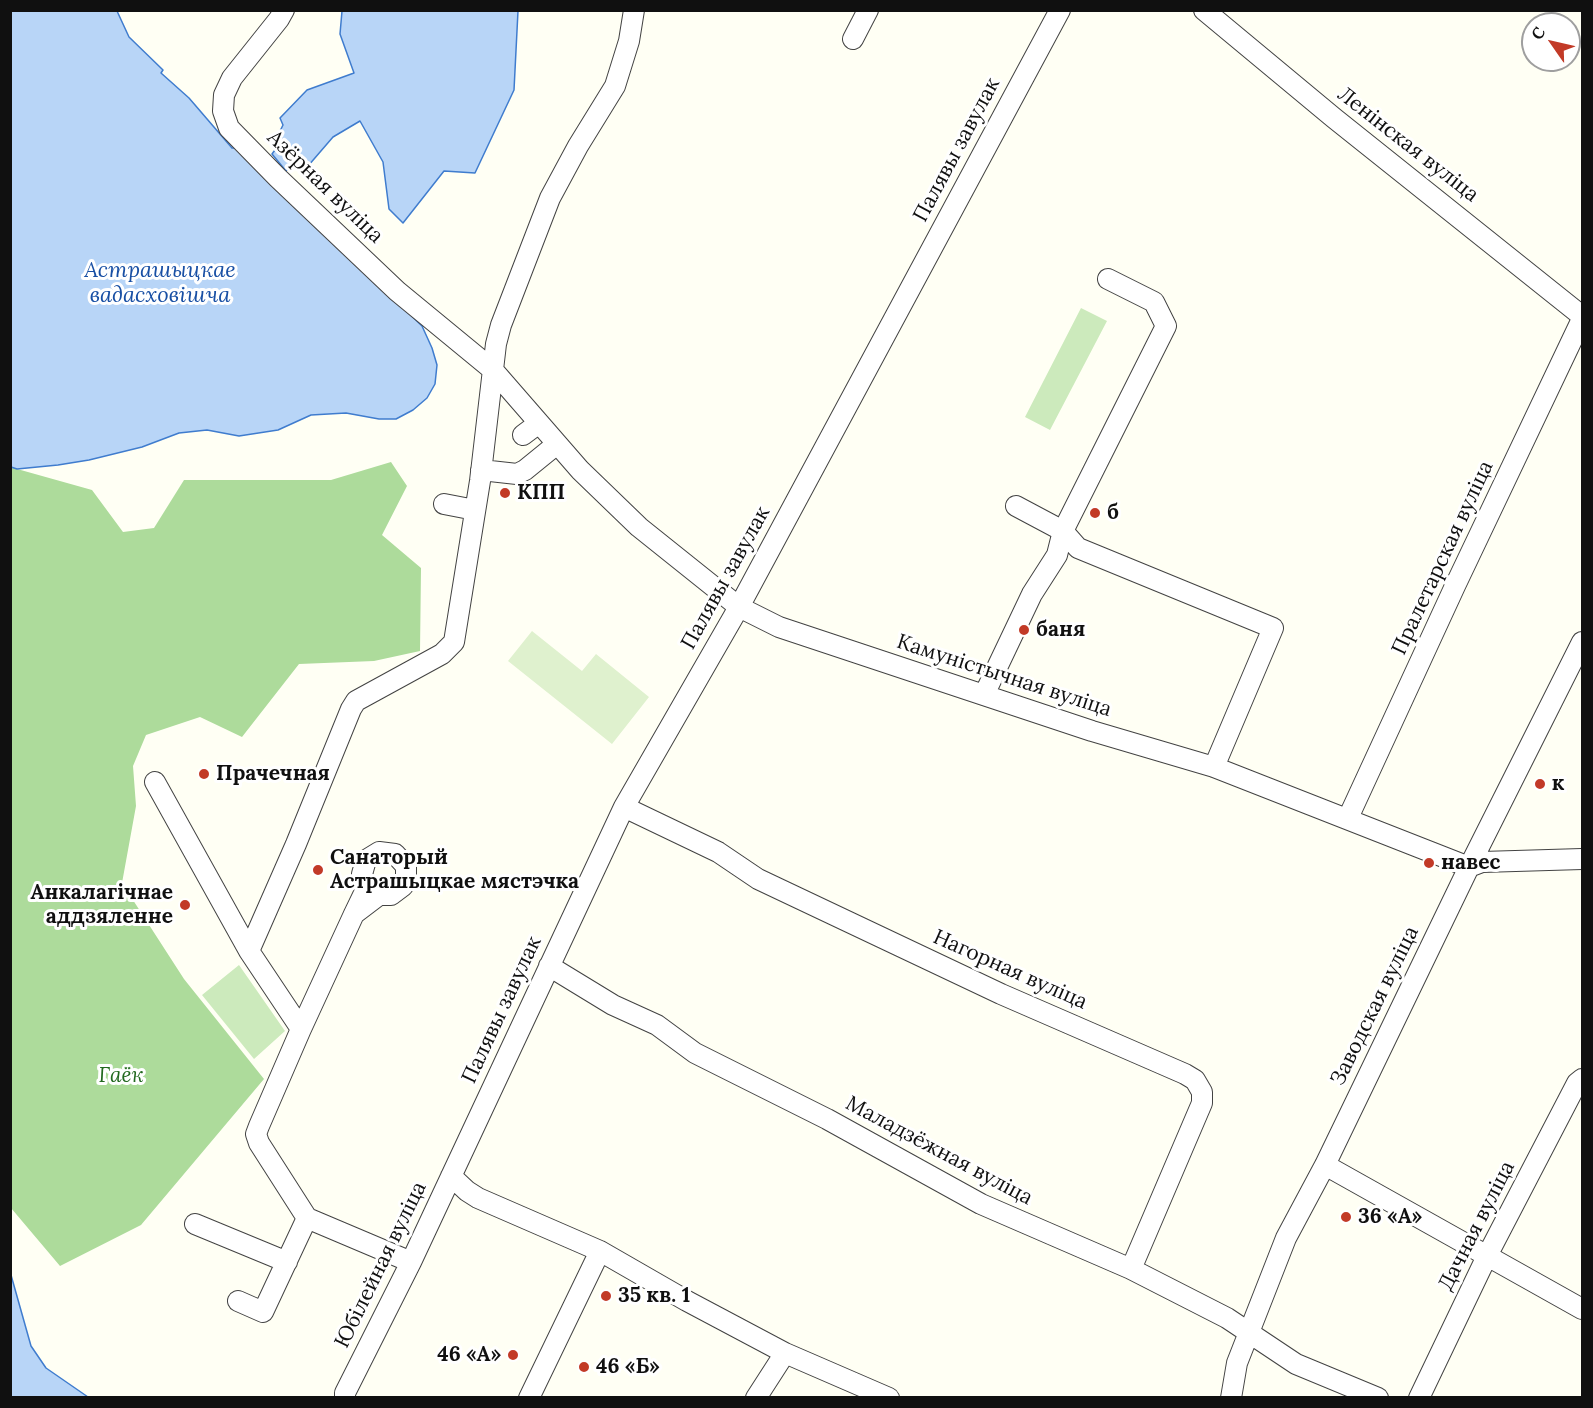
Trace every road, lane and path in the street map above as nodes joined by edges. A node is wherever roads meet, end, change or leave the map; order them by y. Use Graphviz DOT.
graph roads {
  1 [pos="284,10"];
  2 [pos="633,10"];
  3 [pos="868,10"];
  4 [pos="1060,10"];
  5 [pos="1204,10"];
  6 [pos="852,39"];
  7 [pos="1108,279"];
  8 [pos="1581,310"];
  9 [pos="493,370"];
  10 [pos="539,423"];
  11 [pos="523,435"];
  12 [pos="557,444"];
  13 [pos="482,470"];
  14 [pos="444,504"];
  15 [pos="1016,506"];
  16 [pos="475,510"];
  17 [pos="1063,531"];
  18 [pos="739,607"];
  19 [pos="1582,642"];
  20 [pos="984,695"];
  21 [pos="1214,766"];
  22 [pos="155,782"];
  23 [pos="624,807"];
  24 [pos="1348,818"];
  25 [pos="1582,859"];
  26 [pos="1469,867"];
  27 [pos="354,914"];
  28 [pos="249,951"];
  29 [pos="549,966"];
  30 [pos="301,1029"];
  31 [pos="1582,1079"];
  32 [pos="1325,1165"];
  33 [pos="451,1176"];
  34 [pos="307,1218"];
  35 [pos="195,1224"];
  36 [pos="600,1251"];
  37 [pos="1487,1256"];
  38 [pos="287,1262"];
  39 [pos="411,1262"];
  40 [pos="1131,1269"];
  41 [pos="238,1301"];
  42 [pos="1582,1309"];
  43 [pos="1250,1333"];
  44 [pos="785,1353"];
  45 [pos="345,1398"];
  46 [pos="529,1398"];
  47 [pos="756,1398"];
  48 [pos="889,1398"];
  49 [pos="1231,1398"];
  50 [pos="1378,1398"];
  51 [pos="1419,1398"];
  1 -- 9 [label="street, Азёрная вуліца"];
  2 -- 9 [label="street"];
  3 -- 6 [label="street"];
  4 -- 18 [label="street, Палявы завулак"];
  5 -- 8 [label="street, Ленінская вуліца"];
  7 -- 17 [label="street"];
  8 -- 24 [label="street, Пралетарская вуліца"];
  9 -- 10 [label="street, Камуністычная вуліца"];
  9 -- 13 [label="street"];
  10 -- 11 [label="street"];
  10 -- 12 [label="street, Камуністычная вуліца"];
  12 -- 13 [label="street"];
  12 -- 18 [label="street, Камуністычная вуліца"];
  13 -- 16 [label="street"];
  14 -- 16 [label="street"];
  15 -- 17 [label="street"];
  16 -- 28 [label="street"];
  17 -- 20 [label="street"];
  17 -- 21 [label="street"];
  18 -- 20 [label="street, Камуністычная вуліца"];
  18 -- 23 [label="street, Палявы завулак"];
  19 -- 26 [label="street, Заводская вуліца"];
  20 -- 21 [label="street, Камуністычная вуліца"];
  21 -- 24 [label="street, Камуністычная вуліца"];
  22 -- 28 [label="street"];
  23 -- 29 [label="street, Палявы завулак"];
  23 -- 40 [label="street, Нагорная вуліца"];
  24 -- 26 [label="street, Камуністычная вуліца"];
  25 -- 26 [label="street"];
  26 -- 32 [label="street, Заводская вуліца"];
  27 -- 30 [label="street"];
  28 -- 30 [label="street"];
  29 -- 33 [label="street, Палявы завулак"];
  29 -- 40 [label="street, Маладзёжная вуліца"];
  30 -- 34 [label="street"];
  31 -- 37 [label="street, Дачная вуліца"];
  32 -- 37 [label="street"];
  32 -- 43 [label="street, Заводская вуліца"];
  33 -- 36 [label="street, Юбілейная вуліца"];
  33 -- 39 [label="street, Юбілейная вуліца"];
  34 -- 38 [label="street"];
  34 -- 39 [label="street"];
  35 -- 38 [label="street"];
  36 -- 44 [label="street, Юбілейная вуліца"];
  36 -- 46 [label="street"];
  37 -- 42 [label="street"];
  37 -- 51 [label="street, Дачная вуліца"];
  38 -- 41 [label="street"];
  39 -- 45 [label="street, Юбілейная вуліца"];
  40 -- 43 [label="street, Маладзёжная вуліца"];
  43 -- 49 [label="street, Заводская вуліца"];
  43 -- 50 [label="street, Маладзёжная вуліца"];
  44 -- 47 [label="street"];
  44 -- 48 [label="street, Юбілейная вуліца"];
}
